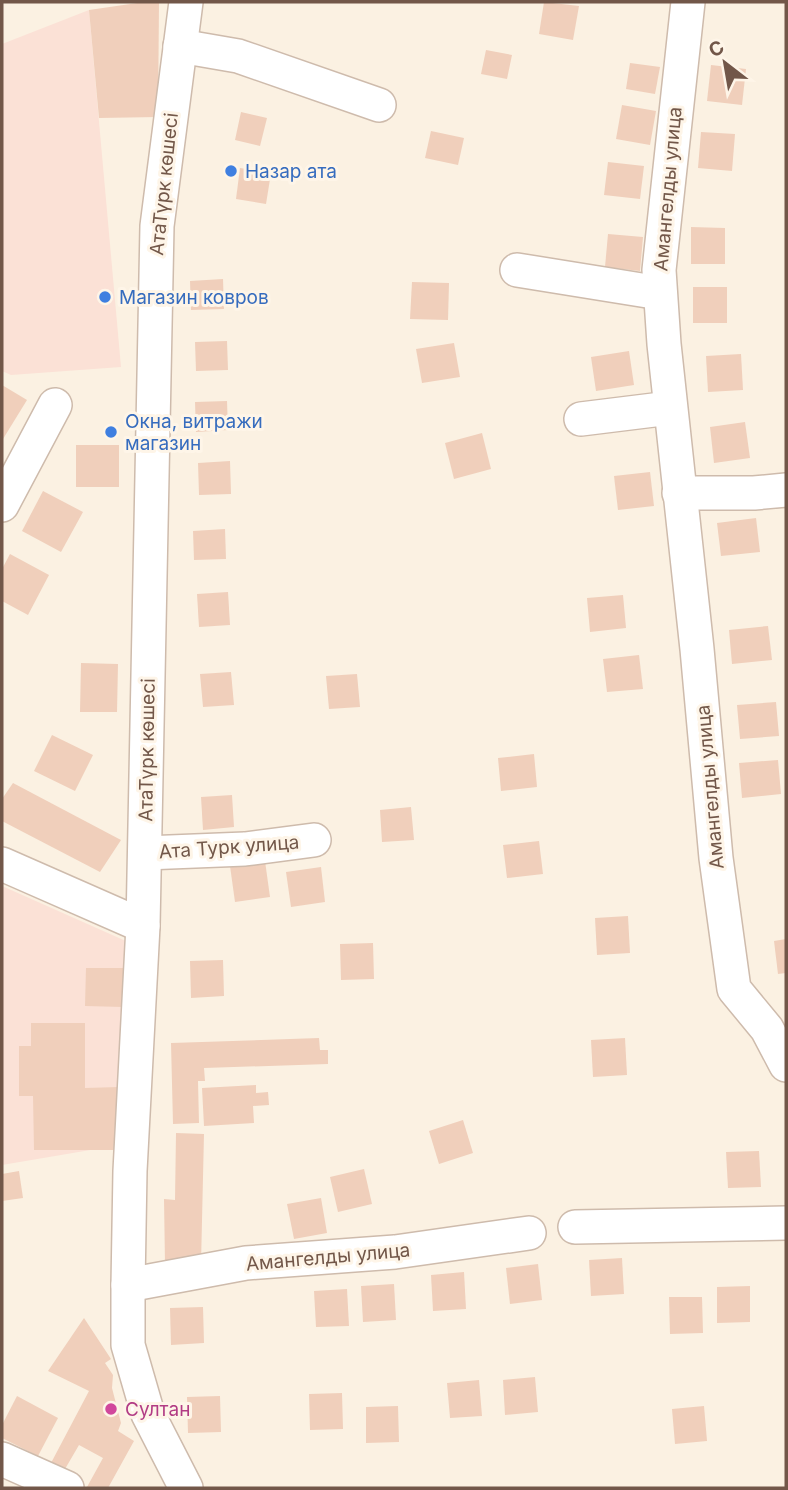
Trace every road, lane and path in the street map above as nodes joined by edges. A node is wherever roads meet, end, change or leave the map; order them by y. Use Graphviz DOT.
graph roads {
  1 [pos="186,2"];
  2 [pos="688,2"];
  3 [pos="180,46"];
  4 [pos="379,105"];
  5 [pos="517,270"];
  6 [pos="660,293"];
  7 [pos="55,405"];
  8 [pos="670,408"];
  9 [pos="581,419"];
  10 [pos="786,490"];
  11 [pos="679,493"];
  12 [pos="2,505"];
  13 [pos="313,840"];
  14 [pos="145,853"];
  15 [pos="2,864"];
  16 [pos="144,926"];
  17 [pos="786,1065"];
  18 [pos="786,1223"];
  19 [pos="575,1227"];
  20 [pos="528,1233"];
  21 [pos="128,1284"];
  22 [pos="2,1459"];
  23 [pos="67,1488"];
  24 [pos="186,1488"];
  1 -- 3 [label="street, АтаТүрк көшесі"];
  2 -- 6 [label="street, Амангелды улица"];
  3 -- 4 [label="street"];
  3 -- 14 [label="street, АтаТүрк көшесі"];
  5 -- 6 [label="street, Амангелды улица"];
  6 -- 8 [label="street, Амангелды улица"];
  7 -- 12 [label="street"];
  8 -- 9 [label="street"];
  8 -- 11 [label="street, Амангелды улица"];
  10 -- 11 [label="street"];
  11 -- 17 [label="street, Амангелды улица"];
  13 -- 14 [label="street, Ата Турк улица"];
  14 -- 16 [label="street, АтаТүрк көшесі"];
  15 -- 16 [label="street"];
  16 -- 21 [label="street, АтаТүрк көшесі"];
  18 -- 19 [label="street"];
  20 -- 21 [label="street, Амангелды улица"];
  21 -- 24 [label="street, АтаТүрк көшесі"];
  22 -- 23 [label="street"];
}
